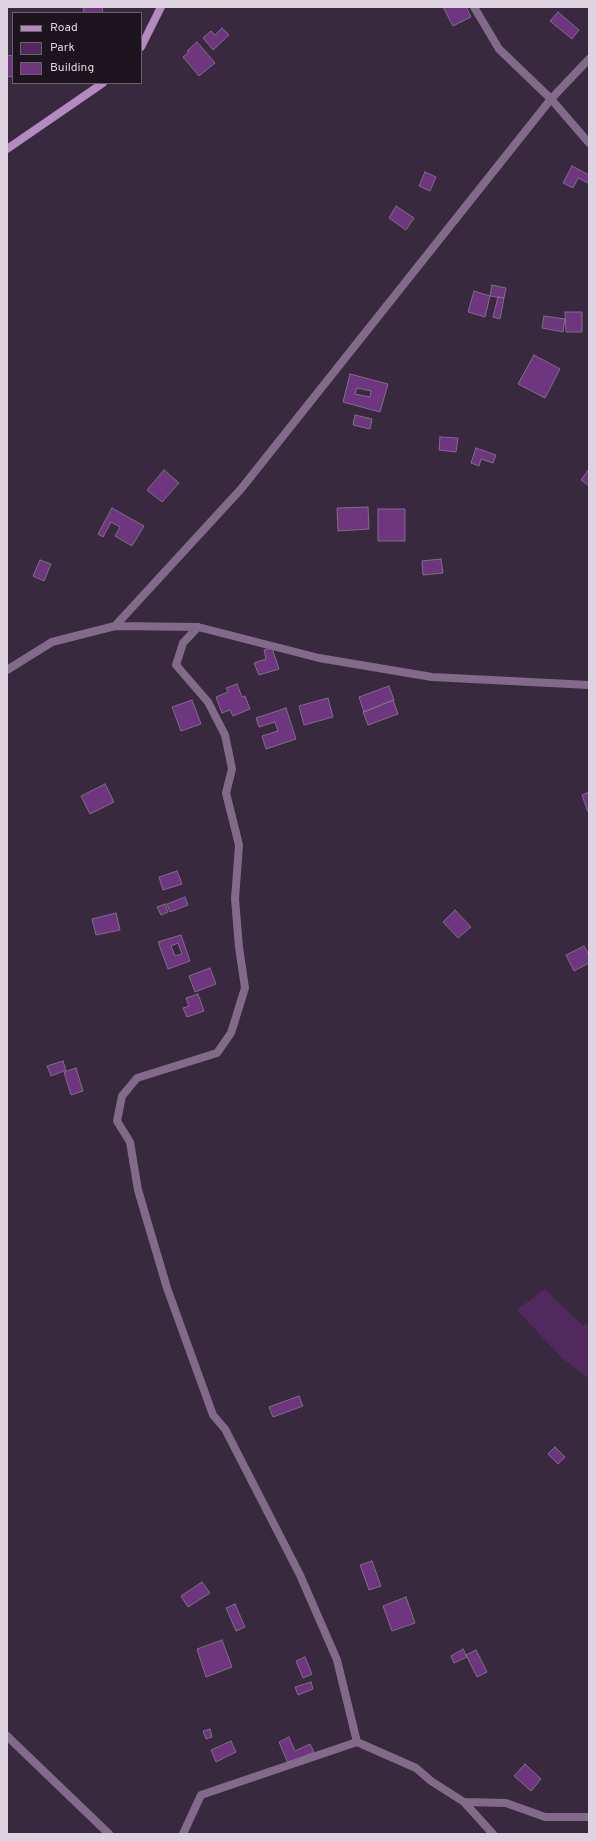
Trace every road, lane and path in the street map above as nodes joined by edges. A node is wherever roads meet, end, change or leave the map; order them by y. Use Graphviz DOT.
graph roads {
  1 [pos="161,7"];
  2 [pos="474,7"];
  3 [pos="142,45"];
  4 [pos="589,59"];
  5 [pos="102,84"];
  6 [pos="551,99"];
  7 [pos="589,143"];
  8 [pos="7,149"];
  9 [pos="115,626"];
  10 [pos="198,627"];
  11 [pos="7,670"];
  12 [pos="589,685"];
  13 [pos="7,1736"];
  14 [pos="357,1742"];
  15 [pos="464,1802"];
  16 [pos="589,1817"];
  17 [pos="110,1834"];
  18 [pos="183,1834"];
  19 [pos="494,1834"];
  1 -- 3 [label="street"];
  2 -- 6 [label="street"];
  4 -- 6 [label="street"];
  5 -- 8 [label="street"];
  6 -- 7 [label="street"];
  6 -- 9 [label="street"];
  9 -- 10 [label="street"];
  9 -- 11 [label="street"];
  10 -- 12 [label="street"];
  10 -- 14 [label="street"];
  13 -- 17 [label="street"];
  14 -- 15 [label="street"];
  14 -- 18 [label="street"];
  15 -- 16 [label="street"];
  15 -- 19 [label="street"];
}
